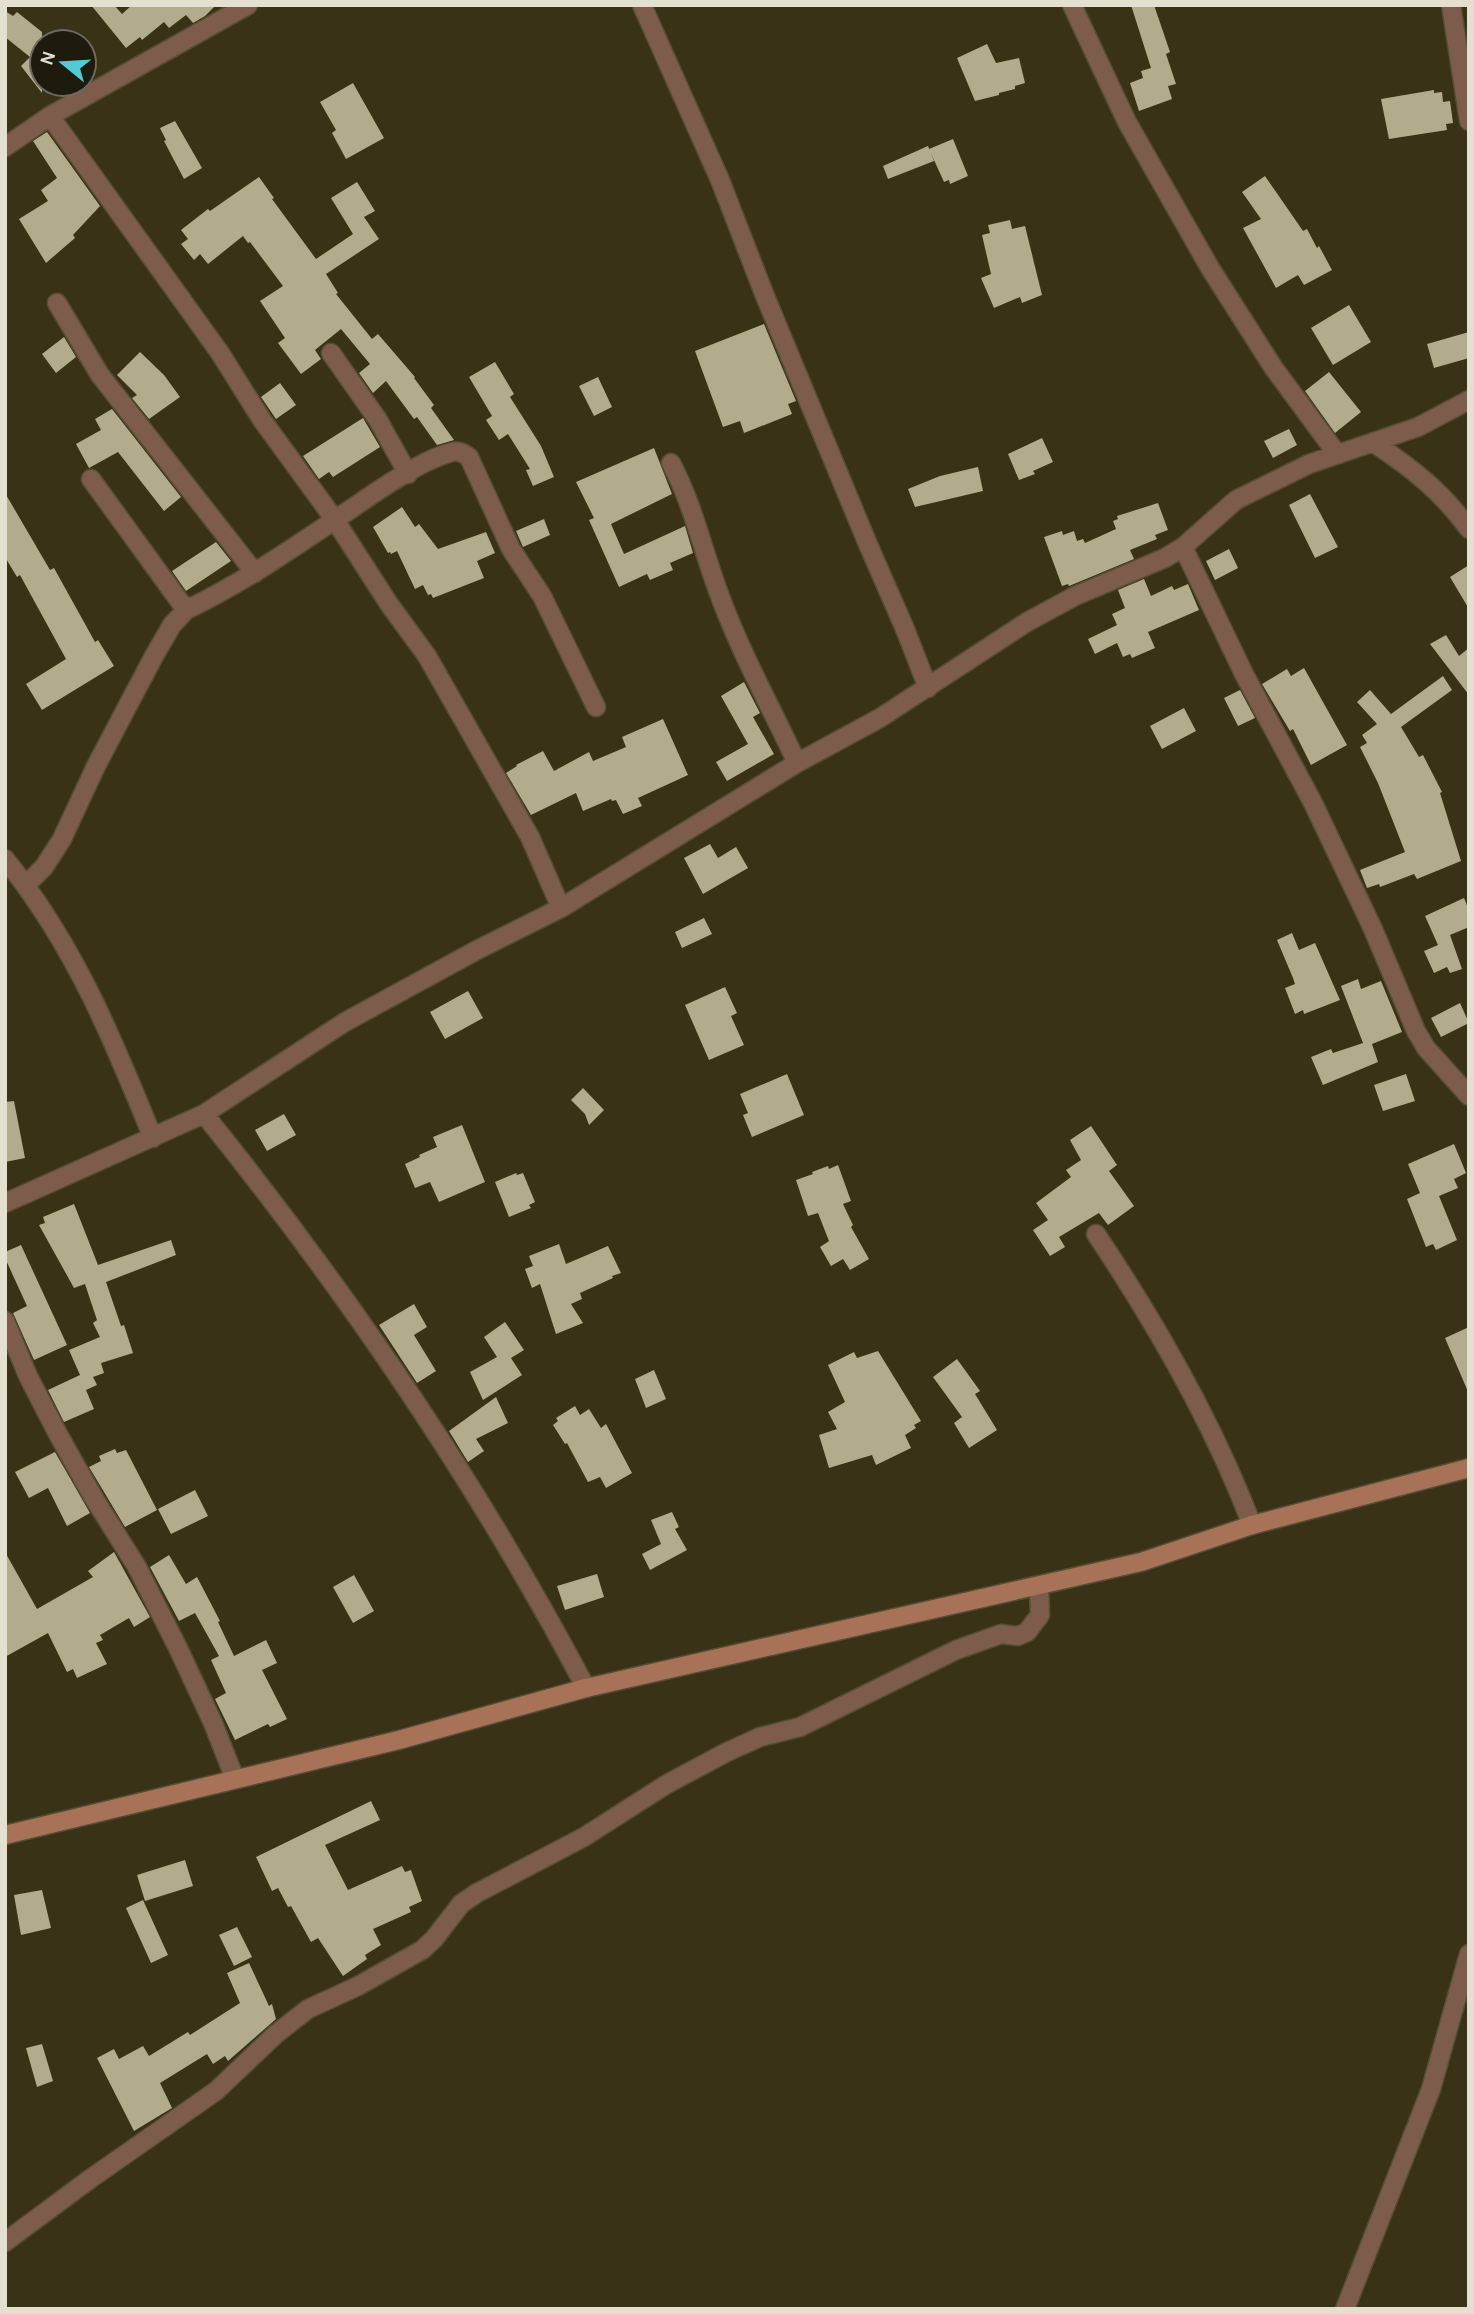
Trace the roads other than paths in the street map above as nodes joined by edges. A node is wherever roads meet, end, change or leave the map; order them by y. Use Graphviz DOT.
graph roads {
  1 [pos="248,5"];
  2 [pos="642,5"];
  3 [pos="1072,5"];
  4 [pos="1451,5"];
  5 [pos="50,116"];
  6 [pos="1469,121"];
  7 [pos="5,147"];
  8 [pos="57,303"];
  9 [pos="331,353"];
  10 [pos="1469,400"];
  11 [pos="1374,443"];
  12 [pos="1336,454"];
  13 [pos="671,463"];
  14 [pos="408,474"];
  15 [pos="91,479"];
  16 [pos="335,520"];
  17 [pos="1469,529"];
  18 [pos="1183,547"];
  19 [pos="255,573"];
  20 [pos="186,610"];
  21 [pos="928,688"];
  22 [pos="596,707"];
  23 [pos="797,763"];
  24 [pos="5,859"];
  25 [pos="26,885"];
  26 [pos="561,908"];
  27 [pos="1469,1096"];
  28 [pos="204,1114"];
  29 [pos="153,1138"];
  30 [pos="5,1203"];
  31 [pos="1096,1234"];
  32 [pos="5,1321"];
  33 [pos="1469,1468"];
  34 [pos="1252,1525"];
  35 [pos="1040,1587"];
  36 [pos="586,1688"];
  37 [pos="235,1779"];
  38 [pos="5,1835"];
  39 [pos="1469,1954"];
  40 [pos="5,2242"];
  41 [pos="1345,2309"];
  1 -- 5 [label="street"];
  2 -- 21 [label="street"];
  3 -- 12 [label="street"];
  4 -- 6 [label="street"];
  5 -- 7 [label="street"];
  5 -- 16 [label="street"];
  8 -- 19 [label="street"];
  9 -- 14 [label="street"];
  10 -- 11 [label="street"];
  11 -- 12 [label="street"];
  11 -- 17 [label="street"];
  12 -- 18 [label="street"];
  13 -- 23 [label="street"];
  14 -- 16 [label="street"];
  14 -- 22 [label="street"];
  15 -- 20 [label="street"];
  16 -- 19 [label="street"];
  16 -- 26 [label="street"];
  18 -- 21 [label="street"];
  18 -- 27 [label="street"];
  19 -- 20 [label="street"];
  20 -- 25 [label="street"];
  21 -- 23 [label="street"];
  23 -- 26 [label="street"];
  24 -- 25 [label="street"];
  25 -- 29 [label="street"];
  26 -- 28 [label="street"];
  28 -- 29 [label="street"];
  28 -- 36 [label="street"];
  29 -- 30 [label="street"];
  31 -- 34 [label="street"];
  32 -- 37 [label="street"];
  33 -- 34 [label="main road"];
  34 -- 35 [label="main road"];
  35 -- 36 [label="main road"];
  35 -- 40 [label="street"];
  36 -- 37 [label="main road"];
  37 -- 38 [label="main road"];
  39 -- 41 [label="street"];
}
